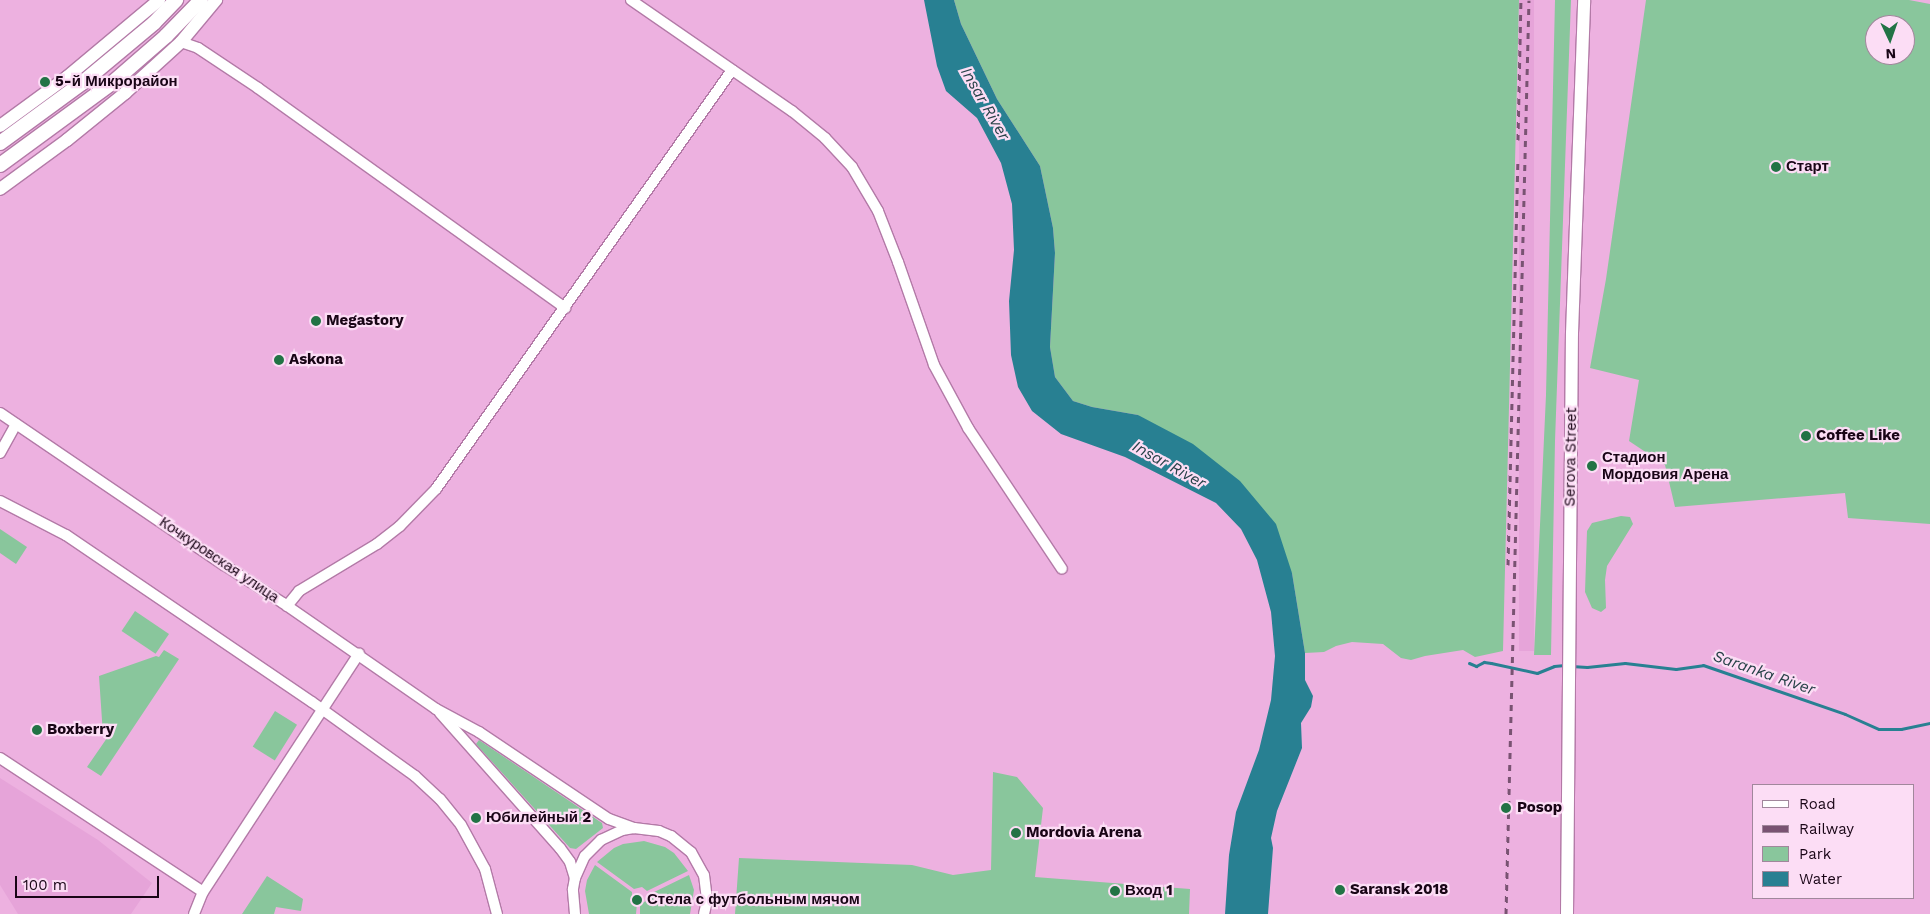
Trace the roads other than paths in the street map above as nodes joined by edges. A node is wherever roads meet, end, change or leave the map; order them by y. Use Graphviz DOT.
graph roads {
  1 [pos="159,0"];
  2 [pos="176,0"];
  3 [pos="200,0"];
  4 [pos="216,0"];
  5 [pos="632,0"];
  6 [pos="1584,0"];
  7 [pos="181,42"];
  8 [pos="732,70"];
  9 [pos="0,126"];
  10 [pos="0,143"];
  11 [pos="0,165"];
  12 [pos="0,189"];
  13 [pos="565,308"];
  14 [pos="0,413"];
  15 [pos="16,424"];
  16 [pos="0,454"];
  17 [pos="0,501"];
  18 [pos="1062,568"];
  19 [pos="287,606"];
  20 [pos="359,654"];
  21 [pos="436,709"];
  22 [pos="322,710"];
  23 [pos="0,758"];
  24 [pos="634,828"];
  25 [pos="575,878"];
  26 [pos="203,892"];
  27 [pos="194,914"];
  28 [pos="497,914"];
  29 [pos="575,914"];
  30 [pos="704,914"];
  31 [pos="1567,914"];
  1 -- 9 [label="street"];
  2 -- 10 [label="main road"];
  3 -- 11 [label="main road"];
  4 -- 7 [label="street"];
  5 -- 8 [label="street"];
  6 -- 31 [label="street, Serova Street"];
  7 -- 12 [label="street"];
  7 -- 13 [label="street"];
  8 -- 13 [label="street"];
  8 -- 18 [label="street"];
  13 -- 19 [label="street"];
  14 -- 15 [label="street, Кочкуровская улица"];
  15 -- 16 [label="street"];
  15 -- 19 [label="street, Кочкуровская улица"];
  17 -- 22 [label="street"];
  19 -- 20 [label="street, Кочкуровская улица"];
  20 -- 21 [label="street, Кочкуровская улица"];
  20 -- 22 [label="street"];
  21 -- 24 [label="street, Кочкуровская улица"];
  21 -- 25 [label="street, Кочкуровская улица"];
  22 -- 26 [label="street"];
  22 -- 28 [label="street"];
  23 -- 26 [label="street"];
  24 -- 25 [label="street"];
  24 -- 30 [label="street"];
  25 -- 29 [label="street"];
  26 -- 27 [label="street"];
}
